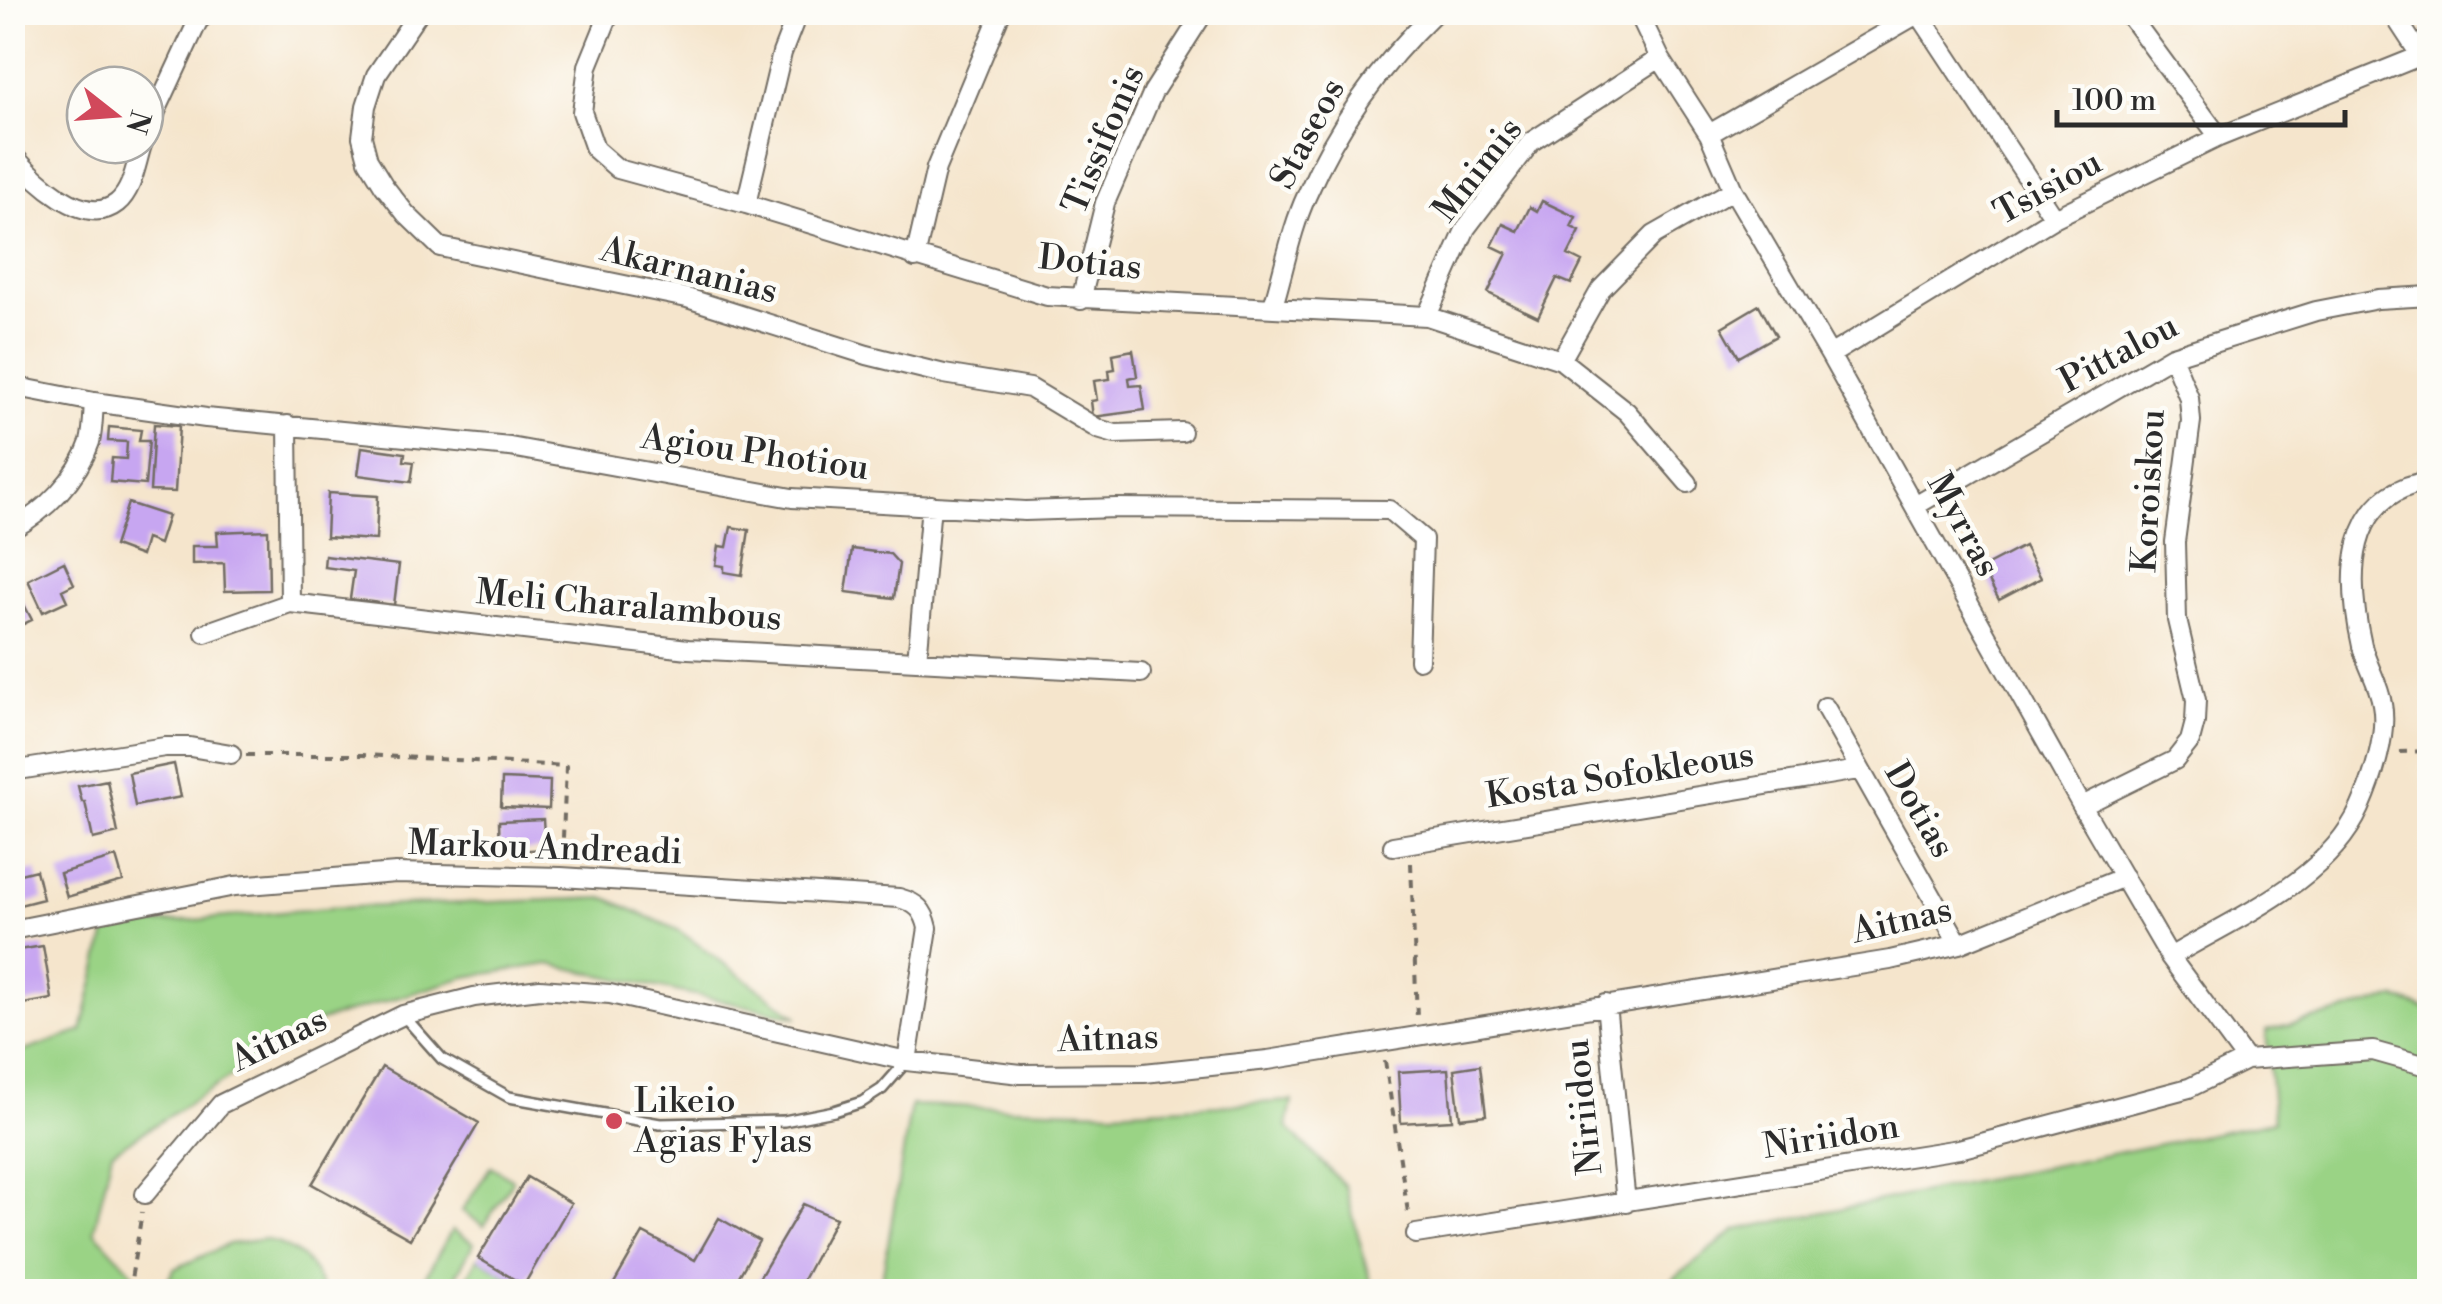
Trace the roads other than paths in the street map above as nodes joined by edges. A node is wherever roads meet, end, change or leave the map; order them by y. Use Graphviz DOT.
graph roads {
  1 [pos="208,12"];
  2 [pos="419,12"];
  3 [pos="610,12"];
  4 [pos="798,12"];
  5 [pos="1001,12"];
  6 [pos="1204,12"];
  7 [pos="1435,12"];
  8 [pos="1638,12"];
  9 [pos="2127,12"];
  10 [pos="2392,12"];
  11 [pos="1920,13"];
  12 [pos="1660,58"];
  13 [pos="2425,63"];
  14 [pos="165,92"];
  15 [pos="1709,134"];
  16 [pos="2219,137"];
  17 [pos="12,154"];
  18 [pos="135,165"];
  19 [pos="1733,190"];
  20 [pos="746,204"];
  21 [pos="2054,218"];
  22 [pos="915,258"];
  23 [pos="2430,296"];
  24 [pos="1081,300"];
  25 [pos="1273,306"];
  26 [pos="1427,316"];
  27 [pos="1830,356"];
  28 [pos="2172,356"];
  29 [pos="1561,360"];
  30 [pos="12,386"];
  31 [pos="94,402"];
  32 [pos="288,425"];
  33 [pos="1182,432"];
  34 [pos="2430,481"];
  35 [pos="1688,483"];
  36 [pos="931,506"];
  37 [pos="1916,506"];
  38 [pos="12,529"];
  39 [pos="290,603"];
  40 [pos="205,633"];
  41 [pos="1419,660"];
  42 [pos="917,661"];
  43 [pos="1141,673"];
  44 [pos="1825,706"];
  45 [pos="231,754"];
  46 [pos="1858,770"];
  47 [pos="12,771"];
  48 [pos="2082,806"];
  49 [pos="1402,844"];
  50 [pos="2124,878"];
  51 [pos="12,930"];
  52 [pos="1959,944"];
  53 [pos="2170,957"];
  54 [pos="1606,1004"];
  55 [pos="403,1015"];
  56 [pos="2246,1060"];
  57 [pos="907,1061"];
  58 [pos="2430,1067"];
  59 [pos="145,1194"];
  60 [pos="1626,1203"];
  61 [pos="1416,1234"];
  1 -- 14 [label="street"];
  2 -- 33 [label="street, Akarnanias"];
  3 -- 20 [label="street, Dotias"];
  4 -- 20 [label="street"];
  5 -- 22 [label="street"];
  6 -- 24 [label="street, Tissifonis"];
  7 -- 25 [label="street, Staseos"];
  8 -- 12 [label="street, Myrras"];
  9 -- 16 [label="street"];
  10 -- 13 [label="street"];
  11 -- 15 [label="street"];
  11 -- 21 [label="street"];
  12 -- 15 [label="street, Myrras"];
  12 -- 26 [label="street, Mnimis"];
  13 -- 16 [label="street, Tsisiou"];
  15 -- 19 [label="street, Myrras"];
  16 -- 21 [label="street, Tsisiou"];
  17 -- 18 [label="street"];
  19 -- 27 [label="street, Myrras"];
  19 -- 29 [label="street"];
  20 -- 22 [label="street, Dotias"];
  21 -- 27 [label="street, Tsisiou"];
  22 -- 24 [label="street, Dotias"];
  23 -- 28 [label="street, Pittalou"];
  24 -- 25 [label="street, Dotias"];
  25 -- 26 [label="street, Dotias"];
  26 -- 29 [label="street, Dotias"];
  27 -- 37 [label="street, Myrras"];
  28 -- 37 [label="street, Pittalou"];
  28 -- 48 [label="street, Koroiskou"];
  29 -- 35 [label="street, Dotias"];
  30 -- 31 [label="street, Agiou Photiou"];
  31 -- 32 [label="street, Agiou Photiou"];
  31 -- 38 [label="street"];
  32 -- 36 [label="street, Agiou Photiou"];
  32 -- 39 [label="street"];
  34 -- 53 [label="street"];
  36 -- 41 [label="street, Agiou Photiou"];
  36 -- 42 [label="street"];
  37 -- 48 [label="street, Myrras"];
  39 -- 40 [label="street"];
  39 -- 42 [label="street, Meli Charalambous"];
  42 -- 43 [label="street, Meli Charalambous"];
  44 -- 46 [label="street, Dotias"];
  45 -- 47 [label="street"];
  46 -- 49 [label="street, Kosta Sofokleous"];
  46 -- 52 [label="street, Dotias"];
  48 -- 50 [label="street, Myrras"];
  50 -- 52 [label="street, Aitnas"];
  50 -- 53 [label="street, Myrras"];
  51 -- 57 [label="street, Markou Andreadi"];
  52 -- 54 [label="street, Aitnas"];
  53 -- 56 [label="street, Myrras"];
  54 -- 57 [label="street, Aitnas"];
  54 -- 60 [label="street, Niriidou"];
  55 -- 57 [label="street, Aitnas"];
  55 -- 57 [label="lane"];
  55 -- 59 [label="street, Aitnas"];
  56 -- 58 [label="street"];
  56 -- 60 [label="street, Niriidon"];
  60 -- 61 [label="street, Niriidon"];
}
